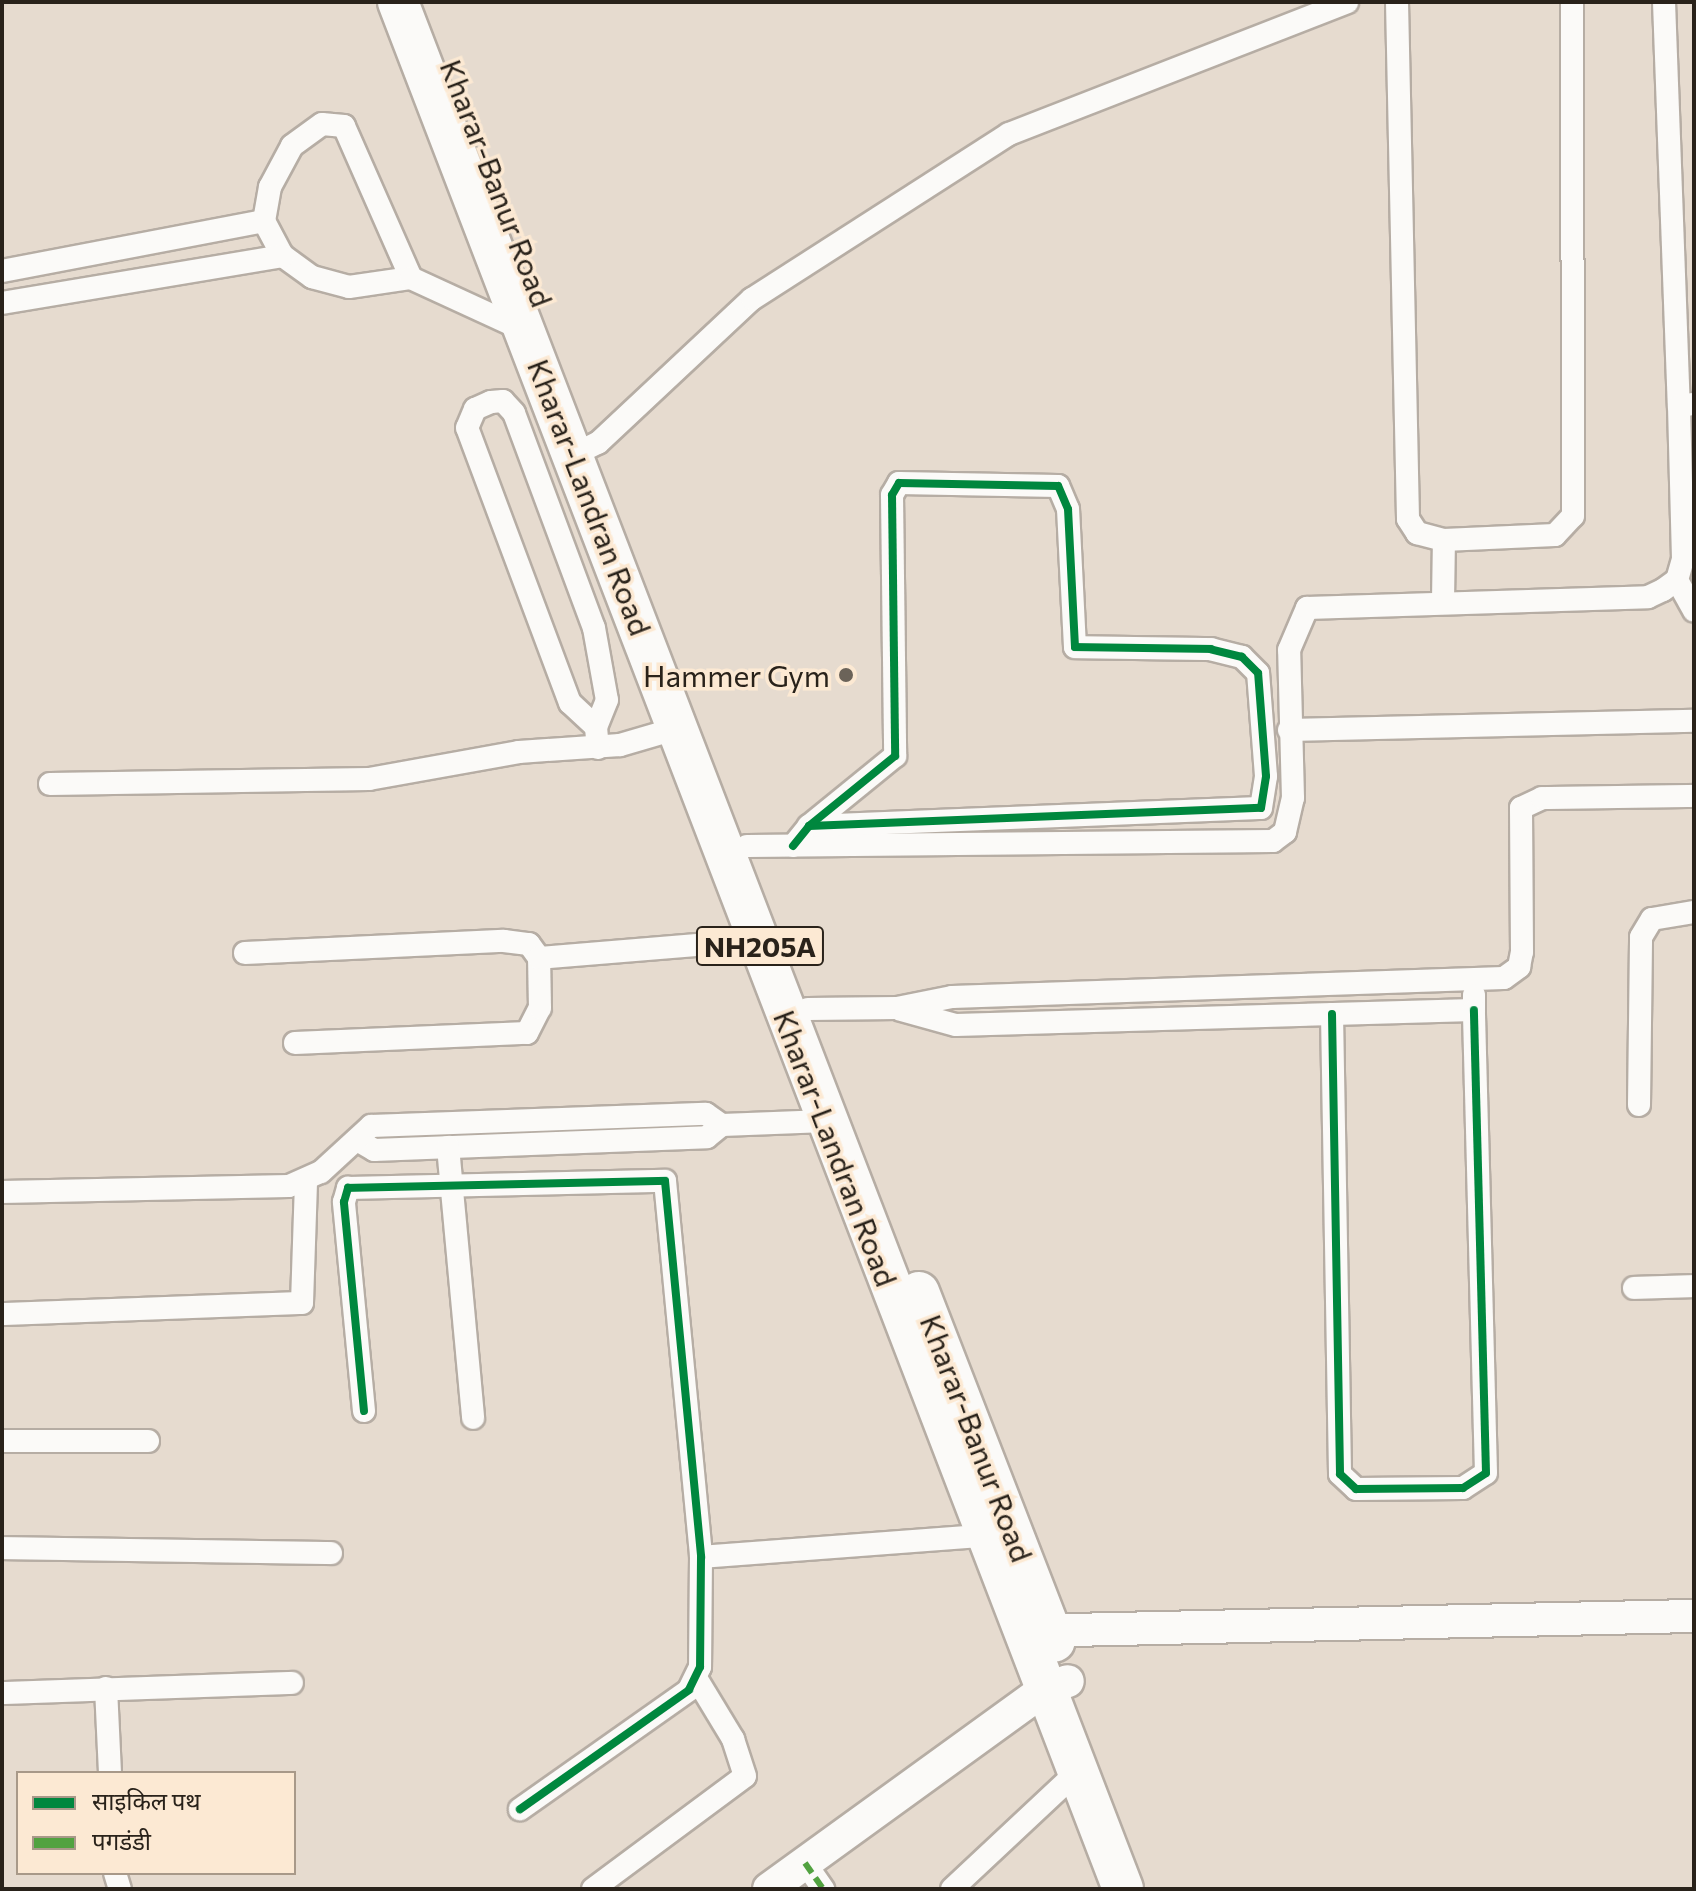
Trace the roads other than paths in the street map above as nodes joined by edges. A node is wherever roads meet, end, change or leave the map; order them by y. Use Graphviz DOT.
graph roads {
  1 [pos="398,2"];
  2 [pos="426,2"];
  3 [pos="1347,2"];
  4 [pos="1397,2"];
  5 [pos="1572,2"];
  6 [pos="1664,2"];
  7 [pos="264,221"];
  8 [pos="283,256"];
  9 [pos="2,271"];
  10 [pos="1685,272"];
  11 [pos="411,278"];
  12 [pos="2,303"];
  13 [pos="525,331"];
  14 [pos="1686,405"];
  15 [pos="586,449"];
  16 [pos="1690,531"];
  17 [pos="1444,540"];
  18 [pos="1677,580"];
  19 [pos="1443,601"];
  20 [pos="1694,611"];
  21 [pos="1694,721"];
  22 [pos="678,728"];
  23 [pos="1289,730"];
  24 [pos="597,737"];
  25 [pos="50,784"];
  26 [pos="1694,796"];
  27 [pos="809,826"];
  28 [pos="747,846"];
  29 [pos="793,846"];
  30 [pos="1694,912"];
  31 [pos="758,940"];
  32 [pos="245,953"];
  33 [pos="539,958"];
  34 [pos="1474,982"];
  35 [pos="791,987"];
  36 [pos="897,1008"];
  37 [pos="1474,1010"];
  38 [pos="1332,1014"];
  39 [pos="295,1043"];
  40 [pos="1639,1105"];
  41 [pos="660,1115"];
  42 [pos="826,1121"];
  43 [pos="722,1125"];
  44 [pos="663,1139"];
  45 [pos="357,1140"];
  46 [pos="448,1147"];
  47 [pos="665,1181"];
  48 [pos="306,1182"];
  49 [pos="452,1183"];
  50 [pos="2,1192"];
  51 [pos="1694,1286"];
  52 [pos="1634,1288"];
  53 [pos="2,1314"];
  54 [pos="364,1411"];
  55 [pos="473,1418"];
  56 [pos="2,1441"];
  57 [pos="148,1441"];
  58 [pos="982,1536"];
  59 [pos="2,1548"];
  60 [pos="331,1553"];
  61 [pos="701,1557"];
  62 [pos="1694,1616"];
  63 [pos="1036,1629"];
  64 [pos="696,1678"];
  65 [pos="292,1683"];
  66 [pos="1056,1685"];
  67 [pos="106,1688"];
  68 [pos="2,1693"];
  69 [pos="110,1771"];
  70 [pos="1078,1771"];
  71 [pos="520,1809"];
  72 [pos="814,1876"];
  73 [pos="593,1889"];
  74 [pos="769,1889"];
  75 [pos="952,1889"];
  76 [pos="1123,1889"];
  77 [pos="1148,1889"];
  1 -- 13 [label="highway, Kharar-Landran Road / NH205A"];
  2 -- 15 [label="highway, Kharar-Banur Road / NH205A"];
  3 -- 15 [label="street"];
  4 -- 17 [label="street"];
  5 -- 17 [label="street"];
  6 -- 10 [label="street"];
  7 -- 8 [label="street"];
  7 -- 9 [label="street"];
  7 -- 11 [label="street"];
  8 -- 11 [label="street"];
  8 -- 12 [label="street"];
  10 -- 14 [label="street"];
  11 -- 13 [label="street"];
  13 -- 15 [label="highway, Kharar-Landran Road / NH205A"];
  14 -- 16 [label="street"];
  15 -- 22 [label="highway, Kharar-Landran Road / NH205A"];
  15 -- 28 [label="highway, Kharar-Banur Road / NH205A"];
  16 -- 18 [label="street"];
  17 -- 19 [label="street"];
  18 -- 19 [label="street"];
  18 -- 20 [label="street"];
  19 -- 23 [label="street"];
  21 -- 23 [label="street"];
  22 -- 24 [label="street"];
  22 -- 31 [label="highway, Kharar-Landran Road / NH205A"];
  23 -- 29 [label="street"];
  24 -- 24 [label="street"];
  24 -- 25 [label="street"];
  26 -- 34 [label="street"];
  27 -- 27 [label="street"];
  27 -- 29 [label="street"];
  28 -- 29 [label="street"];
  28 -- 35 [label="highway, Kharar-Banur Road / NH205A"];
  30 -- 40 [label="street"];
  31 -- 33 [label="street"];
  31 -- 35 [label="highway, Kharar-Landran Road / NH205A"];
  32 -- 33 [label="street"];
  33 -- 39 [label="street"];
  34 -- 36 [label="street"];
  34 -- 37 [label="street"];
  35 -- 36 [label="street"];
  35 -- 42 [label="highway, Kharar-Landran Road / NH205A"];
  35 -- 63 [label="highway, Kharar-Banur Road / NH205A"];
  36 -- 38 [label="street"];
  37 -- 38 [label="street"];
  37 -- 38 [label="street"];
  41 -- 43 [label="street"];
  41 -- 44 [label="street"];
  41 -- 45 [label="street"];
  42 -- 43 [label="street"];
  42 -- 58 [label="highway, Kharar-Landran Road / NH205A"];
  43 -- 44 [label="street"];
  44 -- 46 [label="street"];
  44 -- 47 [label="street"];
  45 -- 46 [label="street"];
  45 -- 48 [label="street"];
  46 -- 49 [label="street"];
  47 -- 49 [label="street"];
  47 -- 61 [label="street"];
  48 -- 50 [label="street"];
  48 -- 53 [label="street"];
  49 -- 54 [label="street"];
  49 -- 55 [label="street"];
  51 -- 52 [label="street"];
  56 -- 57 [label="street"];
  58 -- 61 [label="street"];
  58 -- 63 [label="highway, Kharar-Landran Road / NH205A"];
  59 -- 60 [label="street"];
  61 -- 64 [label="street"];
  62 -- 63 [label="street"];
  63 -- 66 [label="highway, Kharar-Landran Road / NH205A"];
  64 -- 71 [label="street"];
  64 -- 73 [label="street"];
  65 -- 67 [label="street"];
  66 -- 70 [label="highway, Kharar-Landran Road / NH205A"];
  66 -- 72 [label="street"];
  66 -- 77 [label="highway, NH205A"];
  67 -- 68 [label="street"];
  67 -- 69 [label="street"];
  70 -- 75 [label="street"];
  70 -- 76 [label="highway, Kharar-Landran Road / NH205A"];
  72 -- 74 [label="street"];
}
